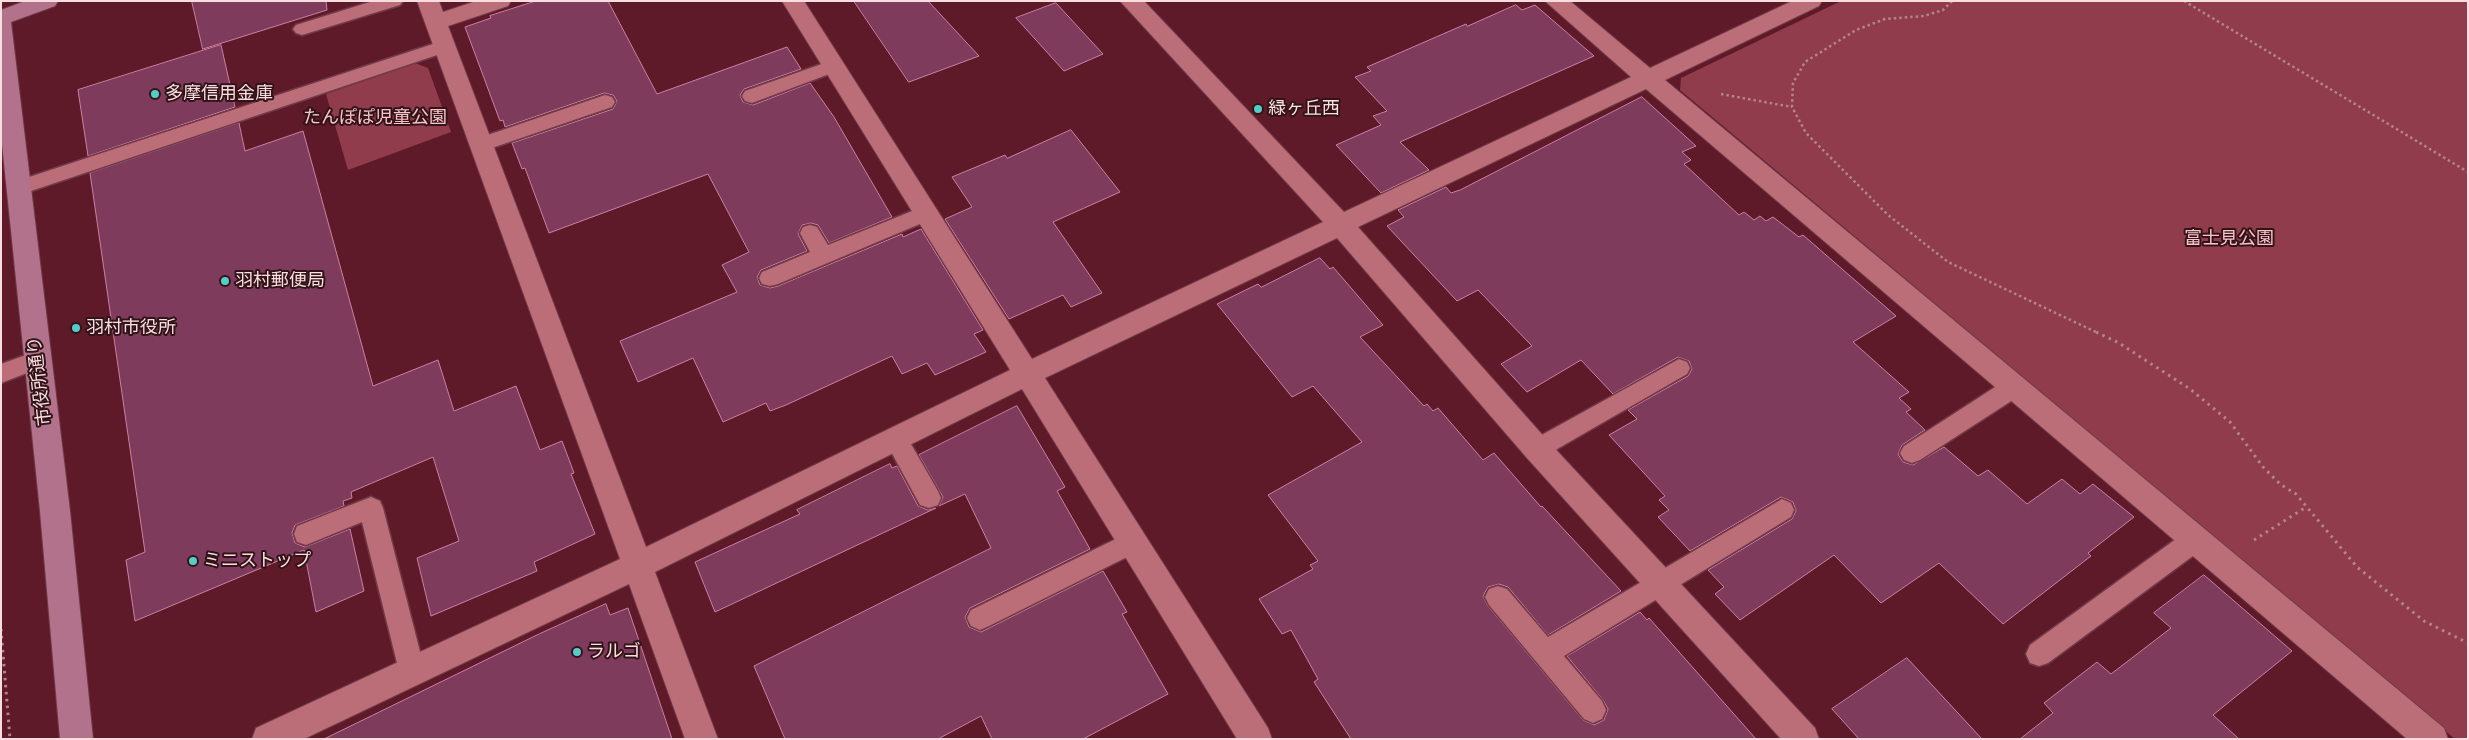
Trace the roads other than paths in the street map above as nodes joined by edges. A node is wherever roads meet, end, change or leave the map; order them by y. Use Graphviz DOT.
graph roads {
  1 [pos="46,1"];
  2 [pos="394,1"];
  3 [pos="500,1"];
  4 [pos="793,1"];
  5 [pos="1131,1"];
  6 [pos="1556,1"];
  7 [pos="1796,4"];
  8 [pos="1,18"];
  9 [pos="436,23"];
  10 [pos="1,24"];
  11 [pos="302,29"];
  12 [pos="833,66"];
  13 [pos="1648,79"];
  14 [pos="752,96"];
  15 [pos="605,102"];
  16 [pos="480,145"];
  17 [pos="18,188"];
  18 [pos="927,213"];
  19 [pos="1342,226"];
  20 [pos="810,232"];
  21 [pos="823,256"];
  22 [pos="770,278"];
  23 [pos="37,360"];
  24 [pos="1680,368"];
  25 [pos="1,374"];
  26 [pos="1027,374"];
  27 [pos="2014,388"];
  28 [pos="896,439"];
  29 [pos="1536,449"];
  30 [pos="1912,453"];
  31 [pos="929,498"];
  32 [pos="1782,510"];
  33 [pos="306,534"];
  34 [pos="2196,538"];
  35 [pos="1132,542"];
  36 [pos="637,566"];
  37 [pos="1660,584"];
  38 [pos="1498,597"];
  39 [pos="980,618"];
  40 [pos="1545,653"];
  41 [pos="2039,654"];
  42 [pos="412,671"];
  43 [pos="1593,710"];
  44 [pos="77,739"];
  45 [pos="268,739"];
  46 [pos="702,739"];
  47 [pos="1256,739"];
  48 [pos="1803,739"];
  49 [pos="2432,739"];
  1 -- 8 [label="street"];
  2 -- 11 [label="lane"];
  3 -- 9 [label="street"];
  4 -- 12 [label="street"];
  5 -- 19 [label="street"];
  6 -- 13 [label="street"];
  7 -- 13 [label="street"];
  9 -- 16 [label="street"];
  9 -- 17 [label="lane"];
  10 -- 17 [label="street, 市役所通り"];
  12 -- 14 [label="lane"];
  12 -- 18 [label="street"];
  13 -- 19 [label="street"];
  13 -- 27 [label="street"];
  15 -- 16 [label="lane"];
  16 -- 36 [label="street"];
  17 -- 23 [label="street, 市役所通り"];
  18 -- 21 [label="lane"];
  18 -- 26 [label="street"];
  19 -- 26 [label="street"];
  19 -- 29 [label="street"];
  20 -- 21 [label="lane"];
  21 -- 22 [label="lane"];
  23 -- 25 [label="lane"];
  23 -- 44 [label="street, 市役所通り"];
  24 -- 29 [label="lane"];
  26 -- 28 [label="street"];
  26 -- 35 [label="street"];
  27 -- 30 [label="lane"];
  27 -- 34 [label="street"];
  28 -- 31 [label="lane"];
  28 -- 36 [label="street"];
  29 -- 37 [label="street"];
  32 -- 37 [label="lane"];
  33 -- 42 [label="lane"];
  34 -- 41 [label="lane"];
  34 -- 49 [label="street"];
  35 -- 39 [label="lane"];
  35 -- 47 [label="street"];
  36 -- 42 [label="street"];
  36 -- 46 [label="street"];
  37 -- 40 [label="lane"];
  37 -- 48 [label="street"];
  38 -- 40 [label="lane"];
  40 -- 43 [label="lane"];
  42 -- 45 [label="street"];
}
